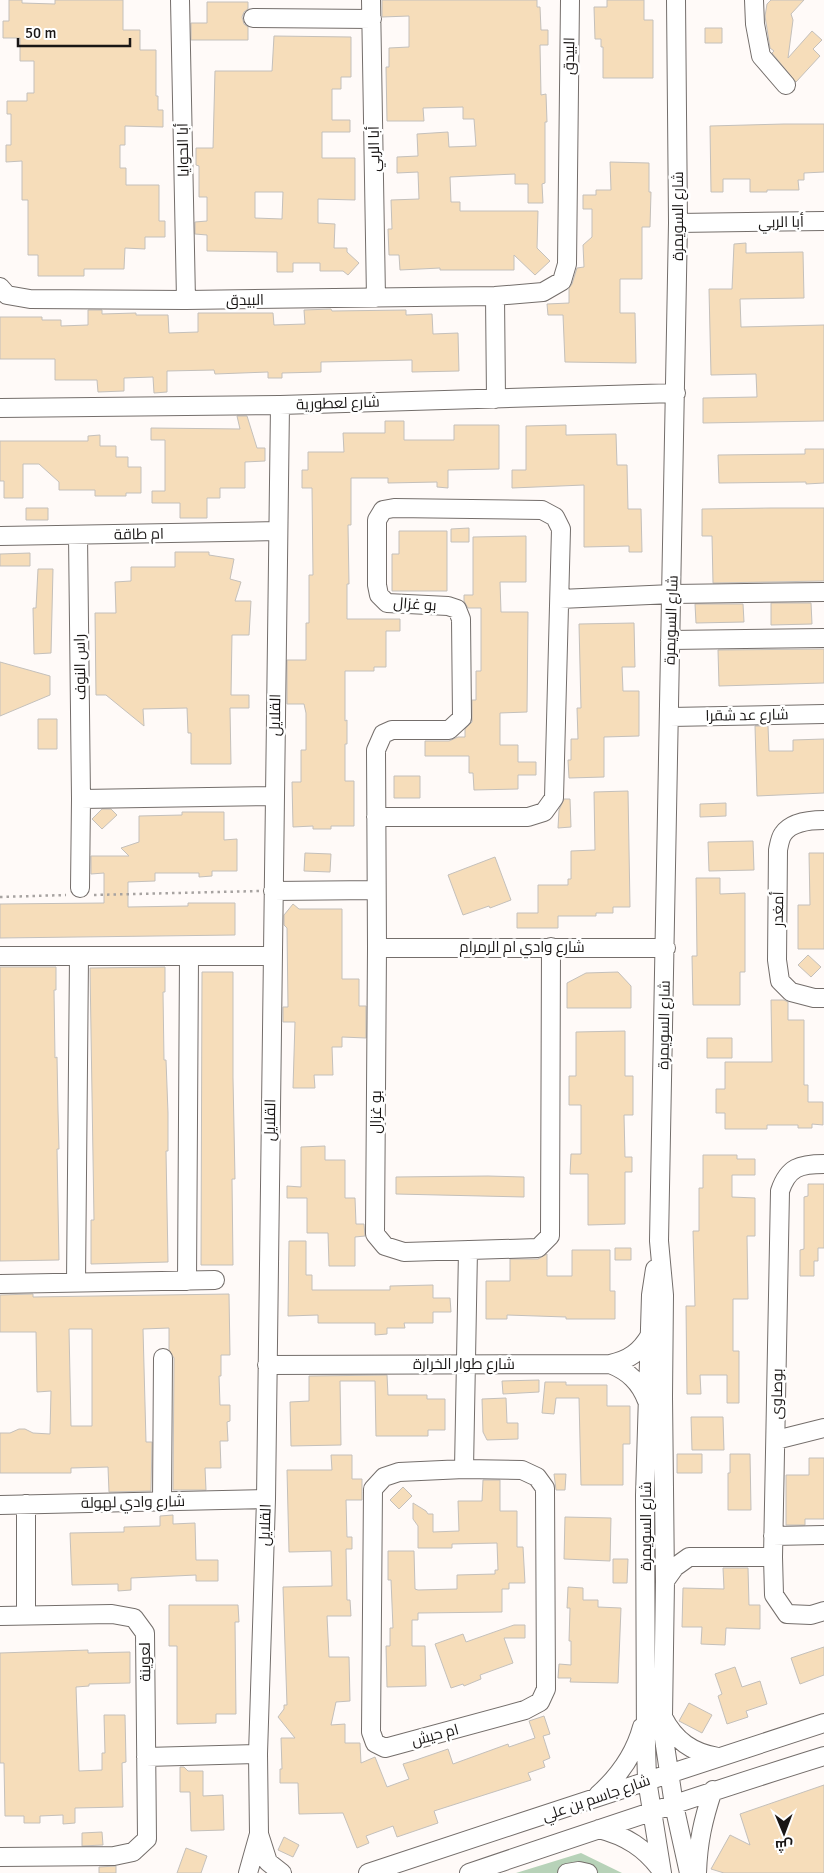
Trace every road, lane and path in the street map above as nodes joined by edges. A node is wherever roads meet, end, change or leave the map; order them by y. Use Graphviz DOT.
graph roads {
  1 [pos="180,0"];
  2 [pos="372,0"];
  3 [pos="570,0"];
  4 [pos="676,0"];
  5 [pos="754,0"];
  6 [pos="253,18"];
  7 [pos="372,19"];
  8 [pos="786,85"];
  9 [pos="824,221"];
  10 [pos="678,223"];
  11 [pos="0,287"];
  12 [pos="494,296"];
  13 [pos="376,298"];
  14 [pos="186,300"];
  15 [pos="676,393"];
  16 [pos="496,399"];
  17 [pos="280,405"];
  18 [pos="0,408"];
  19 [pos="278,531"];
  20 [pos="78,535"];
  21 [pos="0,536"];
  22 [pos="824,592"];
  23 [pos="672,594"];
  24 [pos="560,598"];
  25 [pos="824,638"];
  26 [pos="670,640"];
  27 [pos="824,714"];
  28 [pos="670,717"];
  29 [pos="274,796"];
  30 [pos="81,799"];
  31 [pos="376,817"];
  32 [pos="824,820"];
  33 [pos="376,890"];
  34 [pos="273,891"];
  35 [pos="79,893"];
  36 [pos="0,897"];
  37 [pos="552,947"];
  38 [pos="377,948"];
  39 [pos="666,948"];
  40 [pos="0,956"];
  41 [pos="79,956"];
  42 [pos="272,956"];
  43 [pos="189,957"];
  44 [pos="824,998"];
  45 [pos="824,1164"];
  46 [pos="659,1241"];
  47 [pos="468,1250"];
  48 [pos="215,1280"];
  49 [pos="187,1281"];
  50 [pos="76,1283"];
  51 [pos="0,1284"];
  52 [pos="650,1336"];
  53 [pos="162,1358"];
  54 [pos="465,1363"];
  55 [pos="610,1364"];
  56 [pos="267,1365"];
  57 [pos="648,1402"];
  58 [pos="824,1428"];
  59 [pos="776,1440"];
  60 [pos="464,1470"];
  61 [pos="266,1499"];
  62 [pos="162,1502"];
  63 [pos="26,1504"];
  64 [pos="0,1505"];
  65 [pos="665,1531"];
  66 [pos="824,1534"];
  67 [pos="773,1536"];
  68 [pos="690,1557"];
  69 [pos="773,1557"];
  70 [pos="665,1581"];
  71 [pos="824,1611"];
  72 [pos="26,1615"];
  73 [pos="0,1616"];
  74 [pos="654,1716"];
  75 [pos="824,1723"];
  76 [pos="258,1754"];
  77 [pos="824,1756"];
  78 [pos="146,1757"];
  79 [pos="719,1757"];
  80 [pos="669,1773"];
  81 [pos="647,1780"];
  82 [pos="713,1790"];
  83 [pos="592,1800"];
  84 [pos="674,1805"];
  85 [pos="652,1812"];
  86 [pos="599,1829"];
  87 [pos="258,1834"];
  88 [pos="0,1856"];
  89 [pos="662,1872"];
  90 [pos="248,1873"];
  91 [pos="282,1873"];
  92 [pos="368,1873"];
  93 [pos="469,1873"];
  94 [pos="566,1873"];
  95 [pos="588,1873"];
  96 [pos="689,1873"];
  97 [pos="697,1873"];
  1 -- 14 [label="street, أبا الحوايا"];
  2 -- 7 [label="street, أبا الربي"];
  3 -- 12 [label="street, البيدق"];
  4 -- 10 [label="street, شارع السويمرة"];
  5 -- 8 [label="street"];
  6 -- 7 [label="street"];
  7 -- 13 [label="street, أبا الربي"];
  9 -- 10 [label="street, أبا الربي"];
  10 -- 15 [label="street, شارع السويمرة"];
  11 -- 14 [label="street, البيدق"];
  12 -- 13 [label="street, البيدق"];
  12 -- 16 [label="street"];
  13 -- 14 [label="street, البيدق"];
  15 -- 16 [label="street, شارع لعطورية"];
  15 -- 23 [label="street, شارع السويمرة"];
  16 -- 17 [label="street, شارع لعطورية"];
  17 -- 18 [label="street, شارع لعطورية"];
  17 -- 19 [label="street, القلايل"];
  19 -- 20 [label="street, ام طاقة"];
  19 -- 29 [label="street, القلايل"];
  20 -- 21 [label="street, ام طاقة"];
  20 -- 30 [label="street, راس النوف"];
  22 -- 23 [label="street"];
  23 -- 24 [label="street"];
  23 -- 26 [label="street, شارع السويمرة"];
  24 -- 31 [label="street, بو غزال"];
  24 -- 31 [label="street, بو غزال"];
  25 -- 26 [label="street"];
  26 -- 28 [label="street, شارع السويمرة"];
  27 -- 28 [label="street, شارع عد شقرا"];
  28 -- 39 [label="street, شارع السويمرة"];
  29 -- 30 [label="street"];
  29 -- 34 [label="street, القلايل"];
  30 -- 35 [label="street, راس النوف"];
  31 -- 33 [label="street, بو غزال"];
  32 -- 44 [label="street, أمغدر"];
  33 -- 34 [label="street"];
  33 -- 38 [label="street, بو غزال"];
  34 -- 35 [label="path"];
  34 -- 42 [label="street, القلايل"];
  35 -- 36 [label="path"];
  37 -- 38 [label="street, شارع وادي ام الرمرام"];
  37 -- 39 [label="street, شارع وادي ام الرمرام"];
  37 -- 47 [label="street, بو غزال"];
  38 -- 47 [label="street, بو غزال"];
  39 -- 46 [label="street, شارع السويمرة"];
  40 -- 41 [label="street"];
  41 -- 43 [label="street"];
  41 -- 50 [label="street"];
  42 -- 43 [label="street"];
  42 -- 56 [label="street, القلايل"];
  43 -- 49 [label="street"];
  45 -- 59 [label="street, بوصاوى"];
  46 -- 52 [label="street, شارع السويمرة"];
  46 -- 65 [label="street, شارع السويمرة"];
  47 -- 54 [label="street"];
  48 -- 49 [label="street"];
  49 -- 50 [label="street"];
  50 -- 51 [label="street"];
  52 -- 55 [label="street, شارع طوار الخرارة"];
  52 -- 57 [label="street, شارع السويمرة"];
  53 -- 62 [label="street"];
  54 -- 55 [label="street, شارع طوار الخرارة"];
  54 -- 56 [label="street, شارع طوار الخرارة"];
  54 -- 60 [label="street"];
  55 -- 57 [label="street"];
  56 -- 61 [label="street, القلايل"];
  57 -- 74 [label="street, شارع السويمرة"];
  58 -- 59 [label="street"];
  59 -- 67 [label="street, بوصاوى"];
  60 -- 60 [label="street, ام حيش"];
  61 -- 62 [label="street, شارع وادي لهولة"];
  61 -- 76 [label="street, القلايل"];
  62 -- 63 [label="street, شارع وادي لهولة"];
  63 -- 64 [label="street, شارع وادي لهولة"];
  63 -- 72 [label="street"];
  65 -- 68 [label="street"];
  65 -- 70 [label="street, شارع السويمرة"];
  66 -- 67 [label="street"];
  67 -- 69 [label="street, بوصاوى"];
  68 -- 69 [label="street"];
  68 -- 70 [label="street"];
  69 -- 71 [label="street, بوصاوى"];
  70 -- 74 [label="street, شارع السويمرة"];
  72 -- 73 [label="street, لعوينة"];
  72 -- 78 [label="street, لعوينة"];
  74 -- 79 [label="street"];
  74 -- 80 [label="street, شارع السويمرة"];
  74 -- 81 [label="street, شارع السويمرة"];
  74 -- 83 [label="street"];
  75 -- 79 [label="street, شارع جاسم بن علي"];
  76 -- 78 [label="street"];
  76 -- 87 [label="street, القلايل"];
  77 -- 82 [label="street, شارع جاسم بن علي"];
  78 -- 88 [label="street, لعوينة"];
  79 -- 80 [label="street, شارع جاسم بن علي"];
  80 -- 81 [label="street, شارع جاسم بن علي"];
  80 -- 84 [label="street, شارع السويمرة"];
  81 -- 83 [label="street, شارع جاسم بن علي"];
  81 -- 85 [label="street, شارع السويمرة"];
  82 -- 84 [label="street, شارع جاسم بن علي"];
  82 -- 97 [label="street"];
  83 -- 92 [label="street, شارع جاسم بن علي"];
  84 -- 85 [label="street, شارع جاسم بن علي"];
  84 -- 96 [label="street, شارع السويمرة"];
  85 -- 86 [label="street, شارع جاسم بن علي"];
  85 -- 89 [label="street, شارع السويمرة"];
  86 -- 89 [label="street"];
  86 -- 93 [label="street, شارع جاسم بن علي"];
  87 -- 90 [label="street, القلايل"];
  87 -- 91 [label="street, القلايل"];
  94 -- 95 [label="street"];
}
